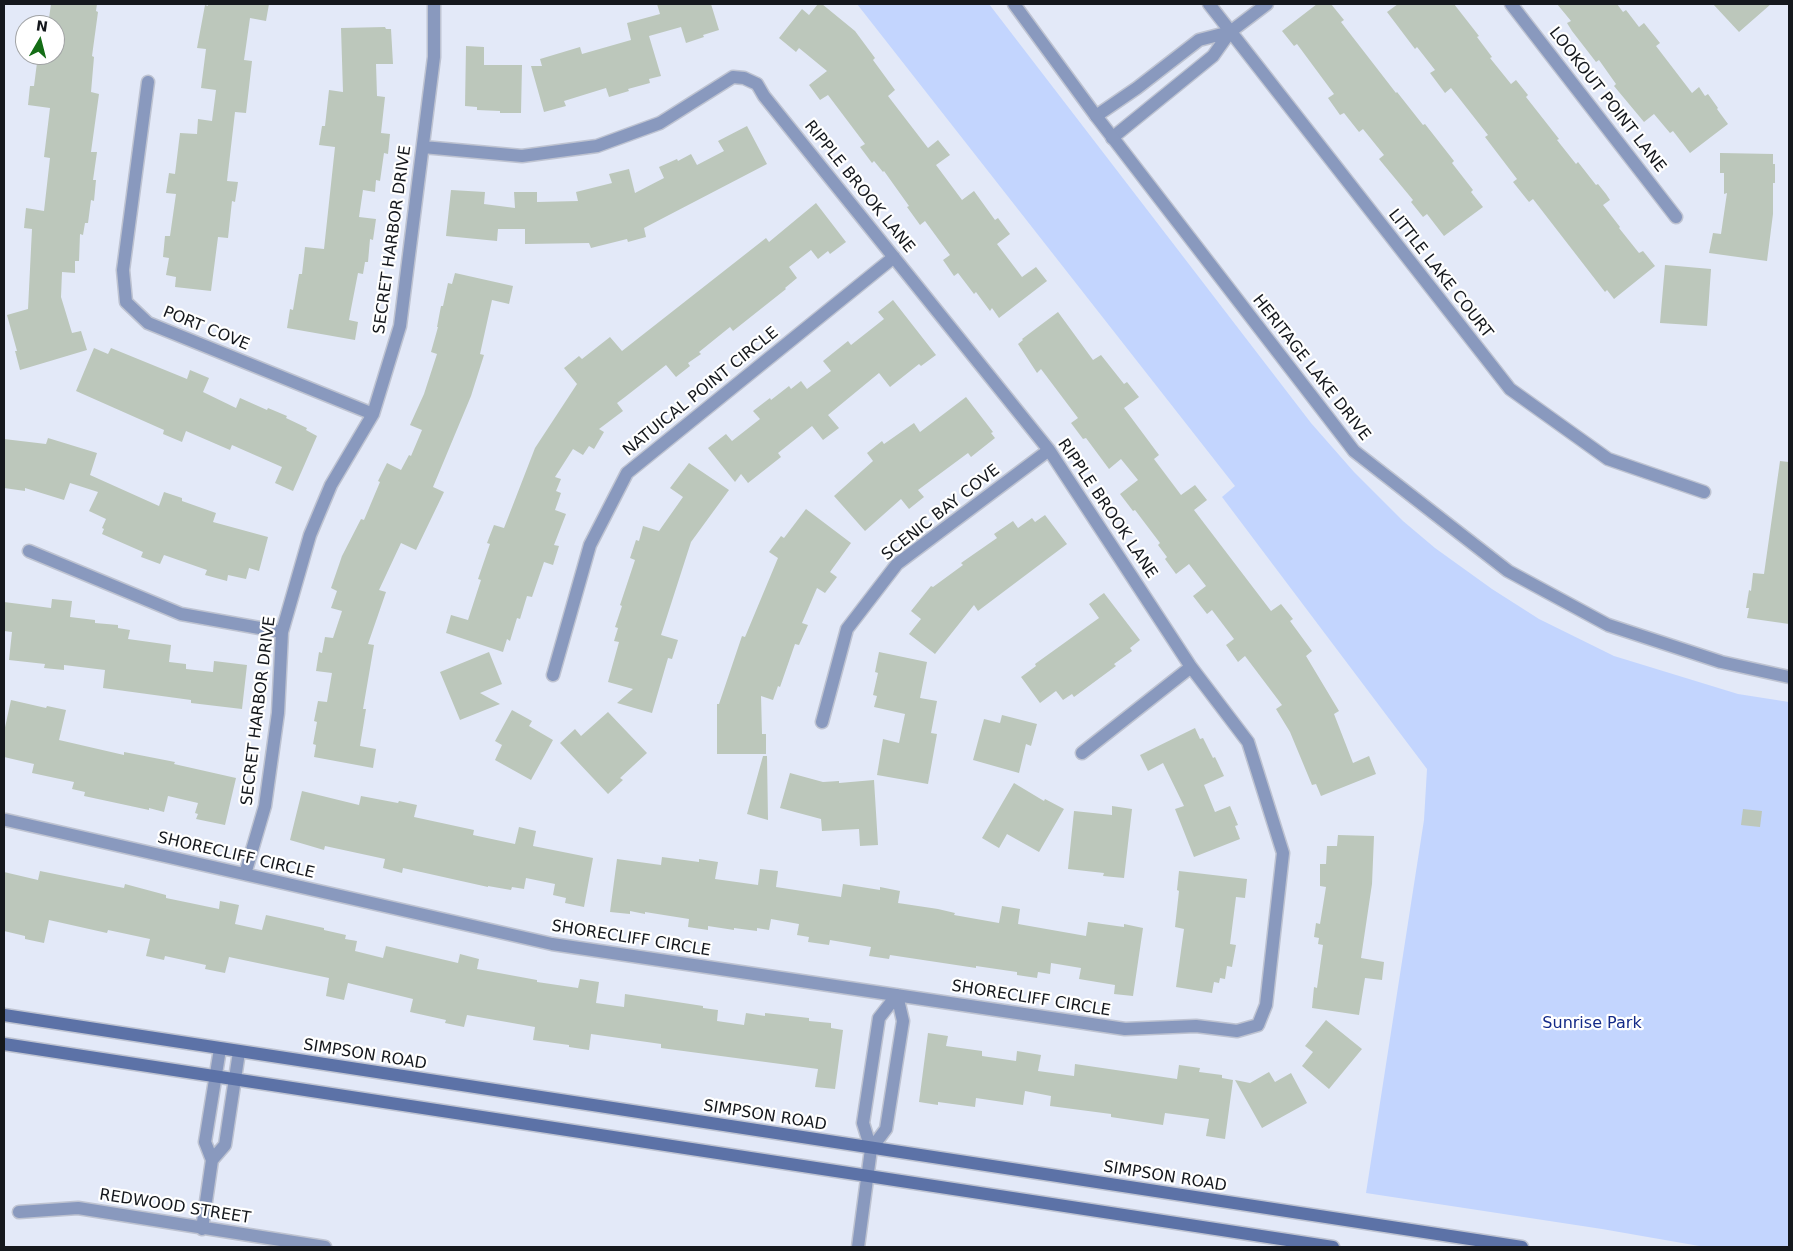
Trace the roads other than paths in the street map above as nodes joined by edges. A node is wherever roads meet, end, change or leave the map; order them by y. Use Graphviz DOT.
graph roads {
  1 [pos="434,4"];
  2 [pos="1014,4"];
  3 [pos="1209,4"];
  4 [pos="1267,4"];
  5 [pos="1511,4"];
  6 [pos="1230,32"];
  7 [pos="148,82"];
  8 [pos="1096,116"];
  9 [pos="1112,138"];
  10 [pos="423,148"];
  11 [pos="1676,217"];
  12 [pos="894,257"];
  13 [pos="373,414"];
  14 [pos="1049,450"];
  15 [pos="1704,492"];
  16 [pos="29,551"];
  17 [pos="282,632"];
  18 [pos="1192,667"];
  19 [pos="553,675"];
  20 [pos="1789,677"];
  21 [pos="822,722"];
  22 [pos="1082,753"];
  23 [pos="6,820"];
  24 [pos="245,874"];
  25 [pos="897,995"];
  26 [pos="4,1015"];
  27 [pos="1258,1025"];
  28 [pos="4,1044"];
  29 [pos="220,1049"];
  30 [pos="239,1052"];
  31 [pos="215,1077"];
  32 [pos="235,1080"];
  33 [pos="871,1149"];
  34 [pos="212,1160"];
  35 [pos="867,1177"];
  36 [pos="20,1212"];
  37 [pos="202,1228"];
  38 [pos="325,1247"];
  39 [pos="858,1247"];
  40 [pos="1333,1247"];
  41 [pos="1522,1247"];
  1 -- 10 [label="street, SECRET HARBOR DRIVE"];
  2 -- 8 [label="street, HERITAGE LAKE DRIVE"];
  3 -- 6 [label="street, LITTLE LAKE COURT"];
  4 -- 6 [label="street"];
  5 -- 11 [label="street, LOOKOUT POINT LANE"];
  6 -- 8 [label="street"];
  6 -- 9 [label="street"];
  6 -- 15 [label="street, LITTLE LAKE COURT"];
  7 -- 13 [label="street, PORT COVE"];
  8 -- 9 [label="street, HERITAGE LAKE DRIVE"];
  9 -- 20 [label="street, HERITAGE LAKE DRIVE"];
  10 -- 12 [label="street, RIPPLE BROOK LANE"];
  10 -- 13 [label="street, SECRET HARBOR DRIVE"];
  12 -- 14 [label="street, RIPPLE BROOK LANE"];
  12 -- 19 [label="street, NATUICAL POINT CIRCLE"];
  13 -- 17 [label="street, SECRET HARBOR DRIVE"];
  14 -- 18 [label="street, RIPPLE BROOK LANE"];
  14 -- 21 [label="street, SCENIC BAY COVE"];
  16 -- 17 [label="street"];
  17 -- 24 [label="street, SECRET HARBOR DRIVE"];
  18 -- 22 [label="street"];
  18 -- 27 [label="street, RIPPLE BROOK LANE"];
  23 -- 24 [label="street, SHORECLIFF CIRCLE"];
  24 -- 25 [label="street, SHORECLIFF CIRCLE"];
  25 -- 27 [label="street, SHORECLIFF CIRCLE"];
  25 -- 33 [label="street"];
  25 -- 33 [label="street"];
  26 -- 29 [label="main road, SIMPSON ROAD"];
  28 -- 31 [label="main road"];
  29 -- 30 [label="main road, SIMPSON ROAD"];
  29 -- 31 [label="street"];
  30 -- 32 [label="street"];
  30 -- 33 [label="main road, SIMPSON ROAD"];
  31 -- 32 [label="main road"];
  31 -- 34 [label="street"];
  32 -- 34 [label="street"];
  32 -- 35 [label="main road"];
  33 -- 35 [label="street"];
  33 -- 41 [label="main road, SIMPSON ROAD"];
  34 -- 37 [label="street"];
  35 -- 39 [label="street"];
  35 -- 40 [label="main road"];
  36 -- 37 [label="street, REDWOOD STREET"];
  37 -- 38 [label="street, REDWOOD STREET"];
}
